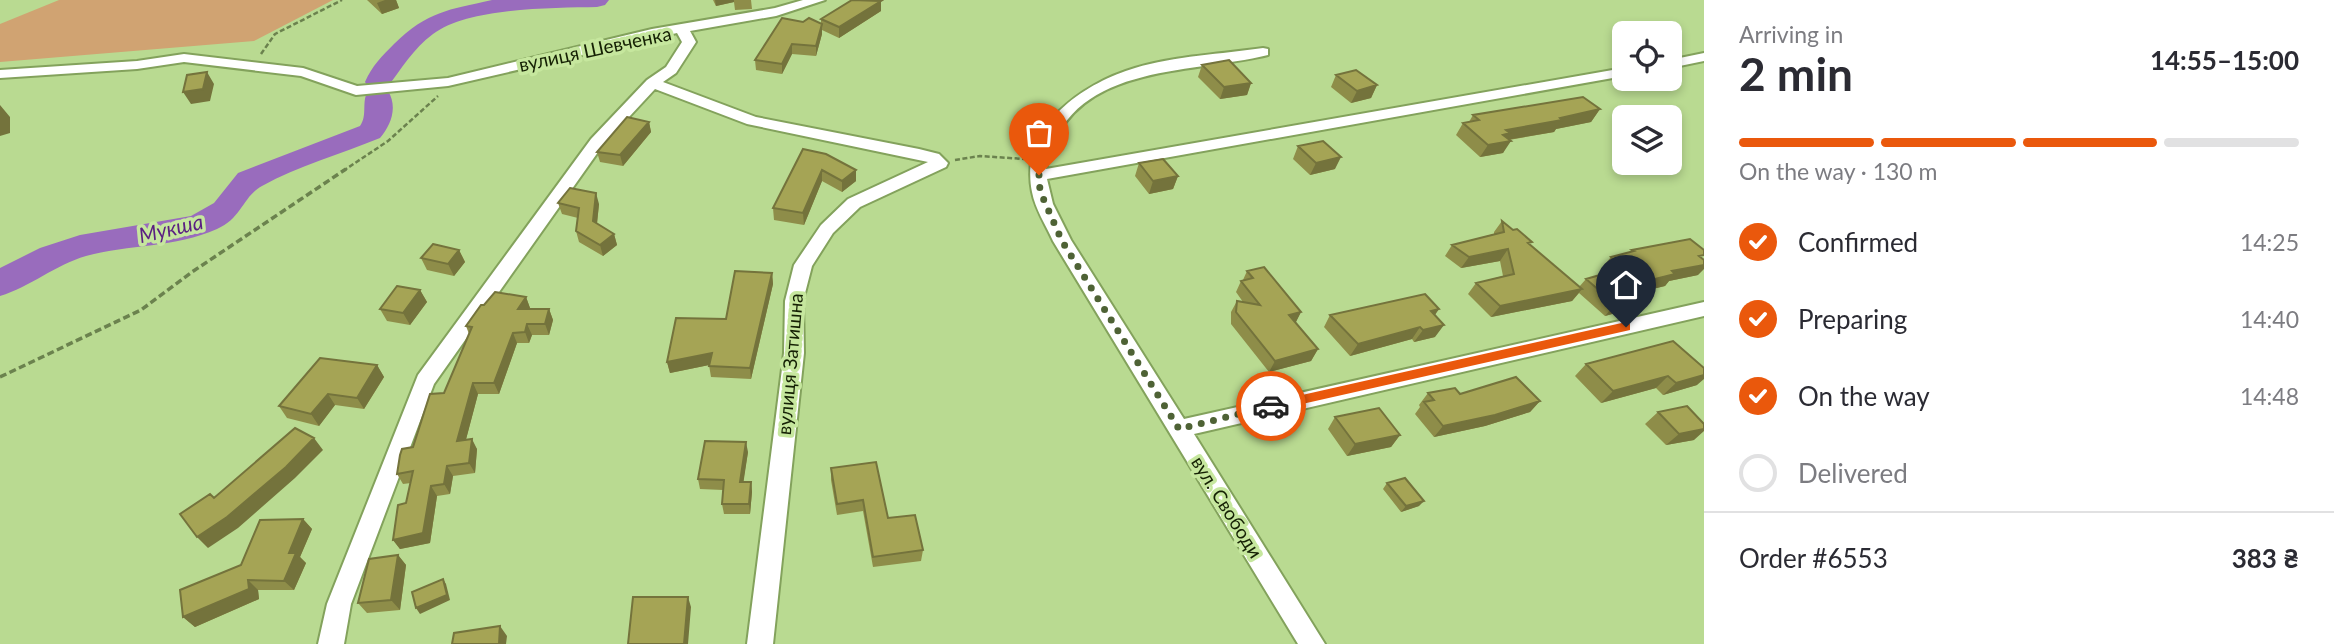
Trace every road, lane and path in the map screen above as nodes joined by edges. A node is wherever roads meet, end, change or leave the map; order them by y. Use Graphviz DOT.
graph roads {
  1 [pos="342,0"];
  2 [pos="818,0"];
  3 [pos="683,30"];
  4 [pos="1263,52"];
  5 [pos="1704,57"];
  6 [pos="1682,62"];
  7 [pos="253,64"];
  8 [pos="1612,74"];
  9 [pos="0,77"];
  10 [pos="448,82"];
  11 [pos="652,83"];
  12 [pos="940,163"];
  13 [pos="1040,167"];
  14 [pos="1704,309"];
  15 [pos="0,377"];
  16 [pos="1179,429"];
  17 [pos="331,644"];
  18 [pos="760,644"];
  19 [pos="1312,644"];
  1 -- 7 [label="path"];
  2 -- 3 [label="street"];
  3 -- 10 [label="street, вулиця Шевченка"];
  3 -- 11 [label="street, вулиця Шевченка"];
  4 -- 13 [label="street"];
  5 -- 6 [label="street"];
  7 -- 9 [label="street, вулиця Шевченка"];
  7 -- 10 [label="street, вулиця Шевченка"];
  8 -- 13 [label="street"];
  10 -- 15 [label="path"];
  11 -- 12 [label="street"];
  11 -- 17 [label="street, вулиця Шевченка"];
  12 -- 13 [label="path"];
  12 -- 18 [label="street, вулиця Затишна"];
  13 -- 16 [label="street, вул. Свободи"];
  14 -- 16 [label="street"];
  16 -- 19 [label="street, вул. Свободи"];
}
